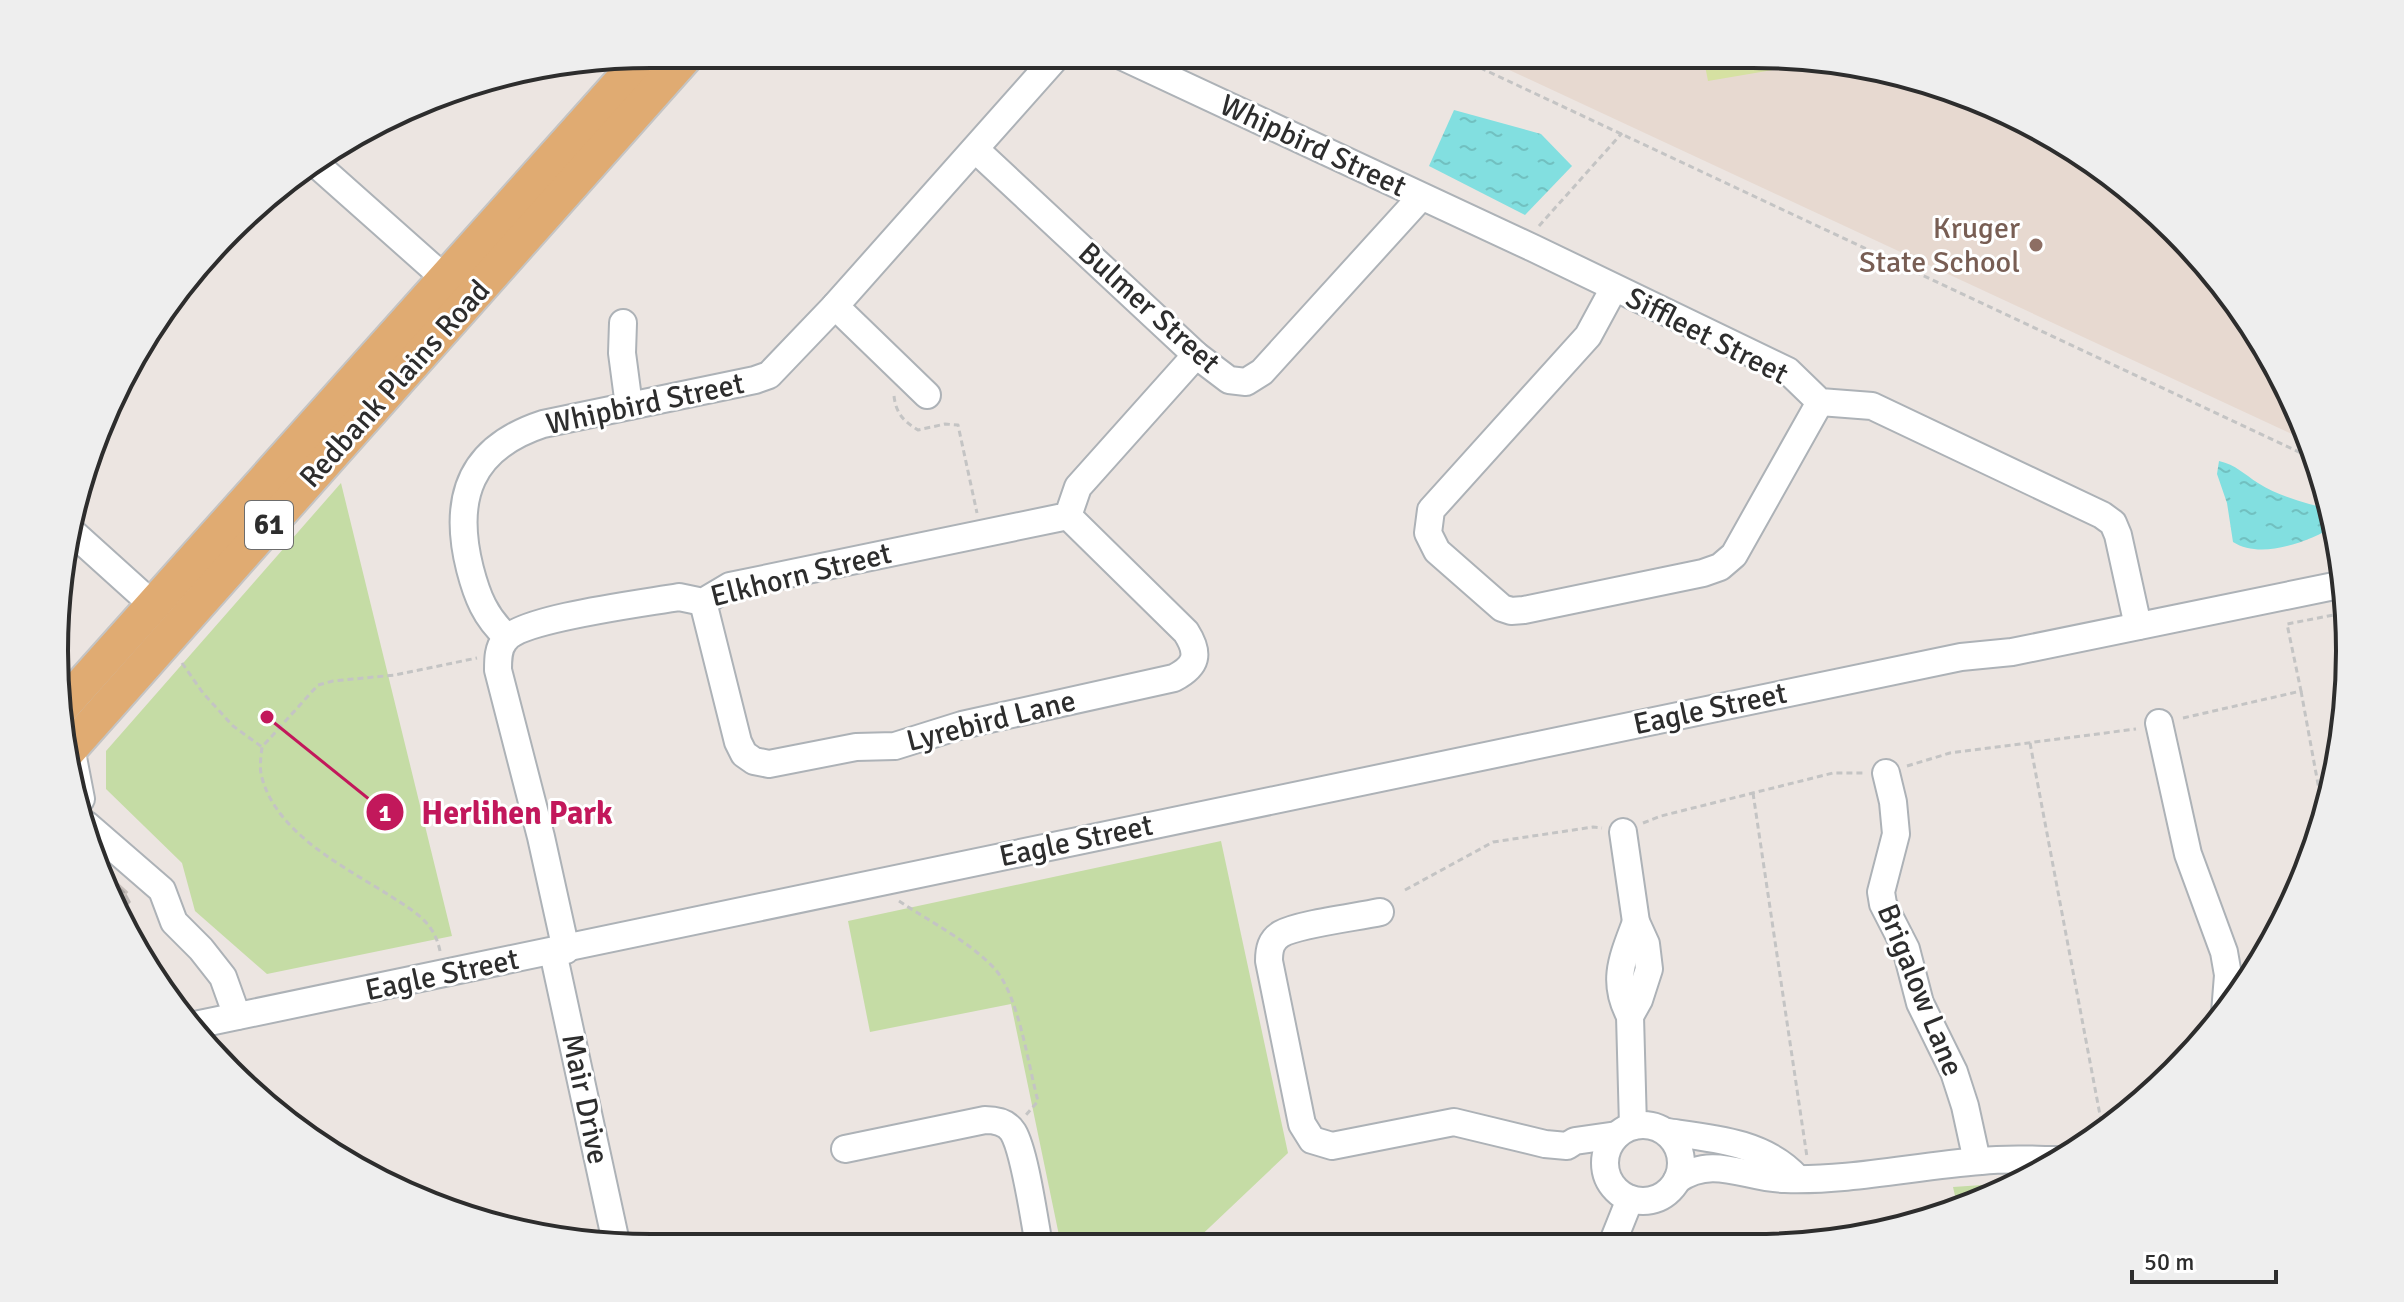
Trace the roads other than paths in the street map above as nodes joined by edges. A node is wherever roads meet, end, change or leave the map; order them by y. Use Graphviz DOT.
graph roads {
  1 [pos="634,68"];
  2 [pos="674,68"];
  3 [pos="1058,68"];
  4 [pos="1129,68"];
  5 [pos="975,149"];
  6 [pos="322,169"];
  7 [pos="1421,197"];
  8 [pos="1614,288"];
  9 [pos="458,290"];
  10 [pos="835,306"];
  11 [pos="623,323"];
  12 [pos="1196,355"];
  13 [pos="927,395"];
  14 [pos="1820,402"];
  15 [pos="629,406"];
  16 [pos="1068,516"];
  17 [pos="79,538"];
  18 [pos="2330,570"];
  19 [pos="2332,586"];
  20 [pos="703,602"];
  21 [pos="153,605"];
  22 [pos="2136,618"];
  23 [pos="507,637"];
  24 [pos="70,698"];
  25 [pos="2159,723"];
  26 [pos="76,743"];
  27 [pos="1886,773"];
  28 [pos="1623,832"];
  29 [pos="98,834"];
  30 [pos="1380,912"];
  31 [pos="559,951"];
  32 [pos="2227,991"];
  33 [pos="237,1016"];
  34 [pos="203,1023"];
  35 [pos="1625,1131"];
  36 [pos="1667,1132"];
  37 [pos="1567,1146"];
  38 [pos="845,1149"];
  39 [pos="2038,1159"];
  40 [pos="1977,1161"];
  41 [pos="1607,1176"];
  42 [pos="1803,1179"];
  43 [pos="1677,1180"];
  44 [pos="1630,1199"];
  45 [pos="614,1233"];
  46 [pos="1037,1234"];
  47 [pos="1616,1234"];
  1 -- 9 [label="main road, Redbank Plains Road / 61"];
  2 -- 9 [label="main road, Redbank Plains Road / 61"];
  3 -- 5 [label="street, Whipbird Street"];
  4 -- 7 [label="street, Whipbird Street"];
  5 -- 10 [label="street, Whipbird Street"];
  5 -- 12 [label="street, Bulmer Street"];
  6 -- 9 [label="street"];
  7 -- 8 [label="street, Siffleet Street"];
  7 -- 12 [label="street, Bulmer Street"];
  8 -- 14 [label="street, Siffleet Street"];
  8 -- 14 [label="street"];
  9 -- 21 [label="main road, Redbank Plains Road / 61"];
  9 -- 26 [label="main road, Redbank Plains Road / 61"];
  10 -- 13 [label="street"];
  10 -- 15 [label="street, Whipbird Street"];
  11 -- 15 [label="street"];
  12 -- 16 [label="street"];
  14 -- 22 [label="street, Siffleet Street"];
  15 -- 23 [label="street, Whipbird Street"];
  16 -- 20 [label="street, Elkhorn Street"];
  16 -- 20 [label="street, Lyrebird Lane"];
  17 -- 21 [label="street"];
  18 -- 22 [label="street, Eagle Street"];
  19 -- 22 [label="street, Eagle Street"];
  20 -- 23 [label="street, Elkhorn Street"];
  21 -- 24 [label="main road, Redbank Plains Road / 61"];
  22 -- 31 [label="street, Eagle Street"];
  23 -- 31 [label="street"];
  25 -- 32 [label="street"];
  27 -- 40 [label="street, Brigalow Lane"];
  28 -- 35 [label="street"];
  29 -- 33 [label="street"];
  30 -- 37 [label="street"];
  31 -- 33 [label="street, Eagle Street"];
  31 -- 45 [label="street, Mair Drive"];
  33 -- 34 [label="street, Eagle Street"];
  35 -- 36 [label="street"];
  35 -- 37 [label="street"];
  35 -- 41 [label="street"];
  36 -- 42 [label="street"];
  36 -- 43 [label="street"];
  37 -- 41 [label="street"];
  38 -- 46 [label="street"];
  39 -- 40 [label="street"];
  40 -- 42 [label="street"];
  41 -- 44 [label="street"];
  42 -- 43 [label="street"];
  43 -- 44 [label="street"];
  44 -- 47 [label="street"];
}
